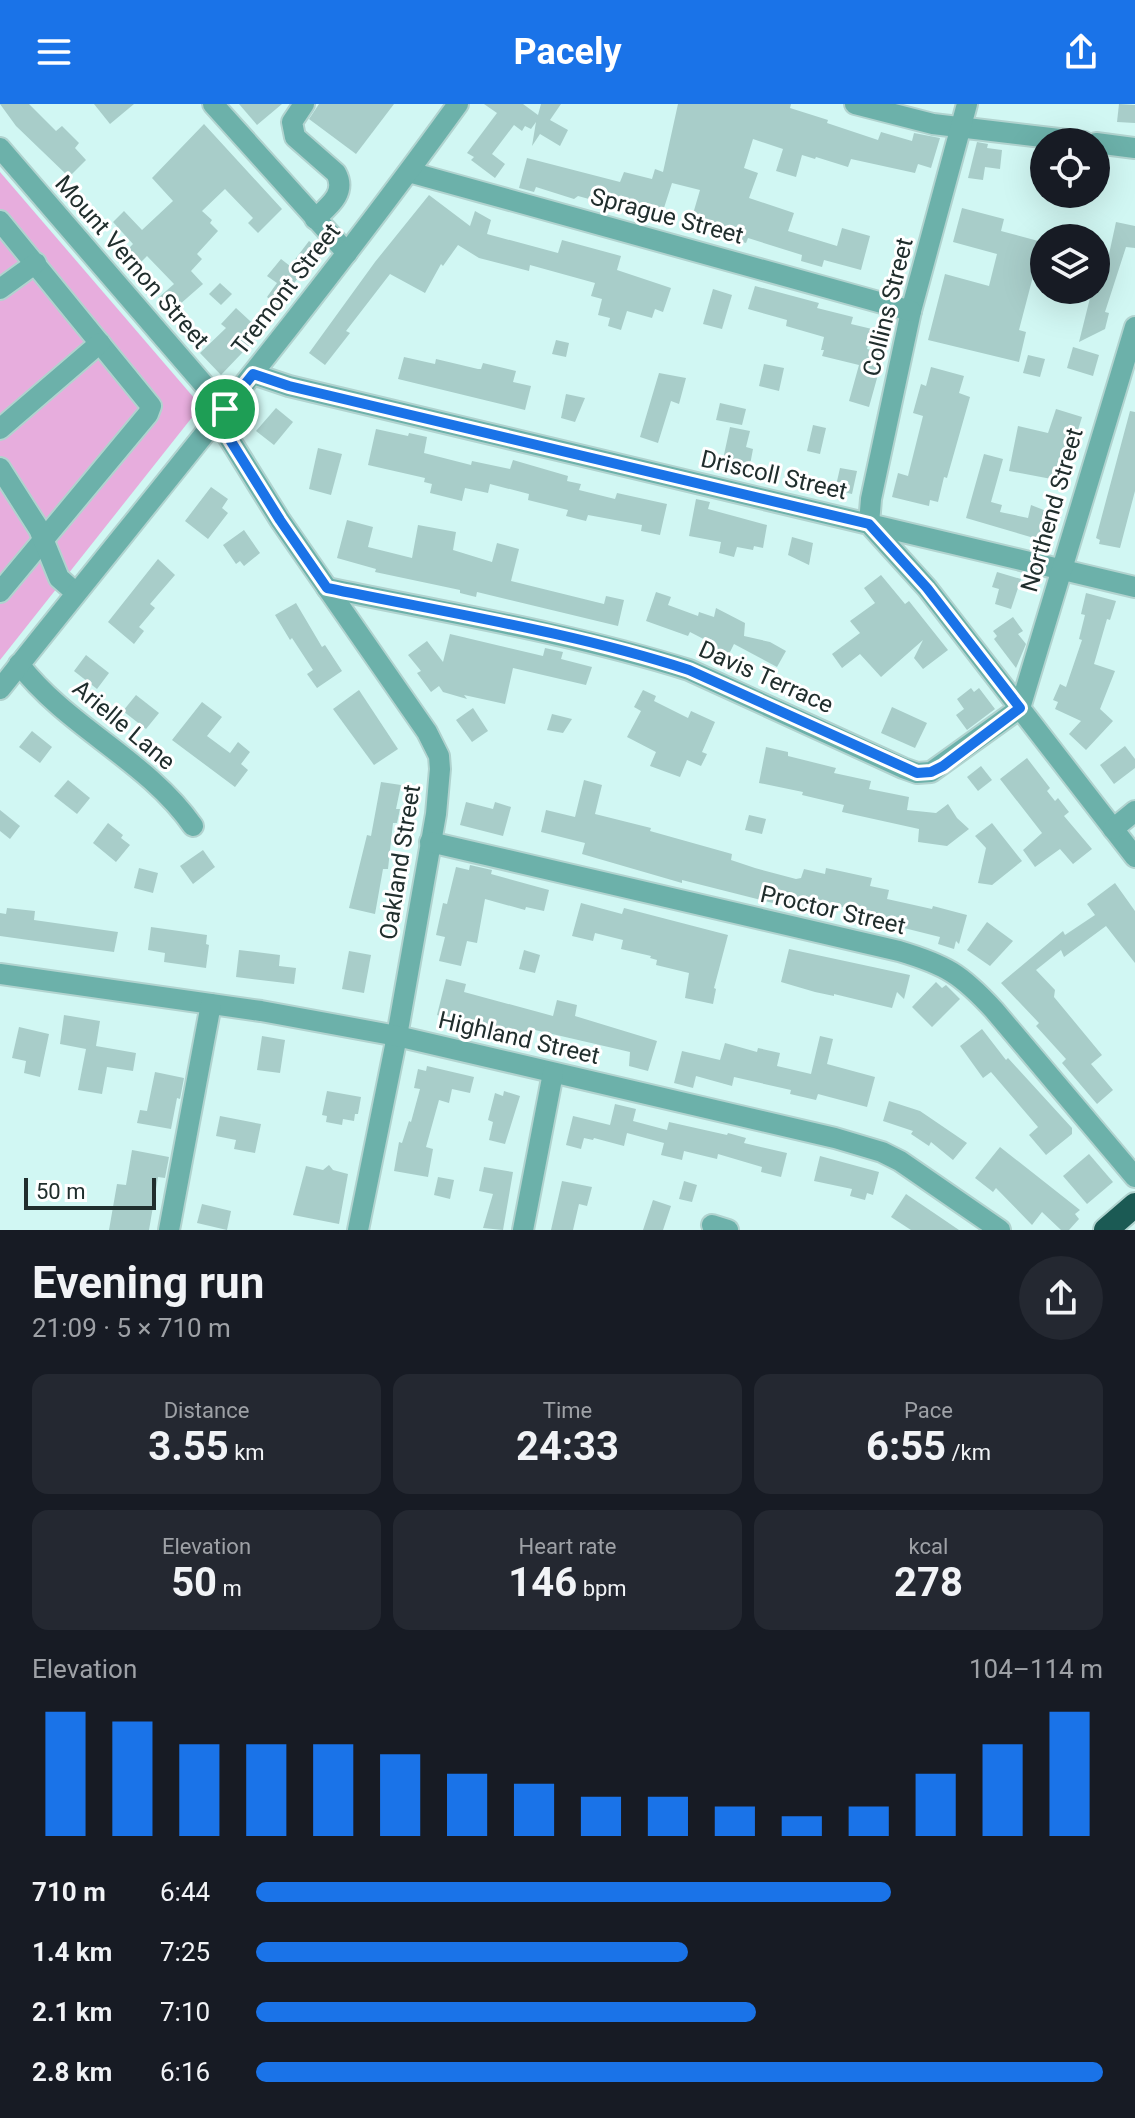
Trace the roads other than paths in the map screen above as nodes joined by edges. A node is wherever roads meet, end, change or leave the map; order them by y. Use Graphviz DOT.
graph roads {
  1 [pos="213,104"];
  2 [pos="304,104"];
  3 [pos="855,104"];
  4 [pos="967,104"];
  5 [pos="447,108"];
  6 [pos="961,128"];
  7 [pos="1030,136"];
  8 [pos="1110,145"];
  9 [pos="0,148"];
  10 [pos="1135,148"];
  11 [pos="409,172"];
  12 [pos="315,219"];
  13 [pos="0,221"];
  14 [pos="347,253"];
  15 [pos="36,263"];
  16 [pos="0,289"];
  17 [pos="911,311"];
  18 [pos="1135,327"];
  19 [pos="100,343"];
  20 [pos="253,374"];
  21 [pos="221,414"];
  22 [pos="0,429"];
  23 [pos="0,468"];
  24 [pos="869,524"];
  25 [pos="44,541"];
  26 [pos="1063,570"];
  27 [pos="1135,587"];
  28 [pos="327,588"];
  29 [pos="0,592"];
  30 [pos="76,593"];
  31 [pos="19,664"];
  32 [pos="0,689"];
  33 [pos="1020,708"];
  34 [pos="1135,811"];
  35 [pos="193,826"];
  36 [pos="1113,829"];
  37 [pos="430,842"];
  38 [pos="1135,857"];
  39 [pos="0,974"];
  40 [pos="211,1004"];
  41 [pos="397,1036"];
  42 [pos="553,1073"];
  43 [pos="1135,1177"];
  44 [pos="1135,1205"];
  45 [pos="169,1230"];
  46 [pos="358,1230"];
  47 [pos="523,1230"];
  48 [pos="1000,1230"];
  49 [pos="1106,1230"];
  1 -- 12 [label="street"];
  2 -- 12 [label="street"];
  3 -- 6 [label="street"];
  4 -- 6 [label="street, Collins Street"];
  5 -- 11 [label="street, Tremont Street"];
  6 -- 7 [label="street"];
  6 -- 17 [label="street, Collins Street"];
  8 -- 10 [label="street"];
  9 -- 21 [label="street, Mount Vernon Street"];
  11 -- 14 [label="street, Tremont Street"];
  11 -- 17 [label="street, Sprague Street"];
  12 -- 14 [label="street"];
  13 -- 15 [label="street"];
  14 -- 20 [label="street, Tremont Street"];
  15 -- 16 [label="street"];
  15 -- 19 [label="street"];
  17 -- 24 [label="street, Collins Street"];
  18 -- 26 [label="street, Northend Street"];
  19 -- 22 [label="street"];
  19 -- 25 [label="street"];
  20 -- 21 [label="street, Tremont Street"];
  20 -- 24 [label="street, Driscoll Street"];
  21 -- 28 [label="street, Oakland Street"];
  21 -- 30 [label="street, Tremont Street"];
  23 -- 25 [label="street"];
  24 -- 26 [label="street"];
  24 -- 33 [label="street, Driscoll Street"];
  25 -- 29 [label="street"];
  25 -- 30 [label="street"];
  26 -- 27 [label="street"];
  26 -- 33 [label="street, Northend Street"];
  28 -- 33 [label="street, Davis Terrace"];
  28 -- 37 [label="street, Oakland Street"];
  30 -- 31 [label="street, Tremont Street"];
  31 -- 32 [label="street, Tremont Street"];
  31 -- 35 [label="street, Arielle Lane"];
  33 -- 36 [label="street, Driscoll Street"];
  34 -- 36 [label="street"];
  36 -- 38 [label="street, Driscoll Street"];
  37 -- 41 [label="street, Oakland Street"];
  37 -- 43 [label="street, Proctor Street"];
  39 -- 40 [label="street, Highland Street"];
  40 -- 41 [label="street, Highland Street"];
  40 -- 45 [label="street"];
  41 -- 42 [label="street, Highland Street"];
  41 -- 46 [label="street, Oakland Street"];
  42 -- 47 [label="street"];
  42 -- 48 [label="street, Highland Street"];
  44 -- 49 [label="highway"];
}
